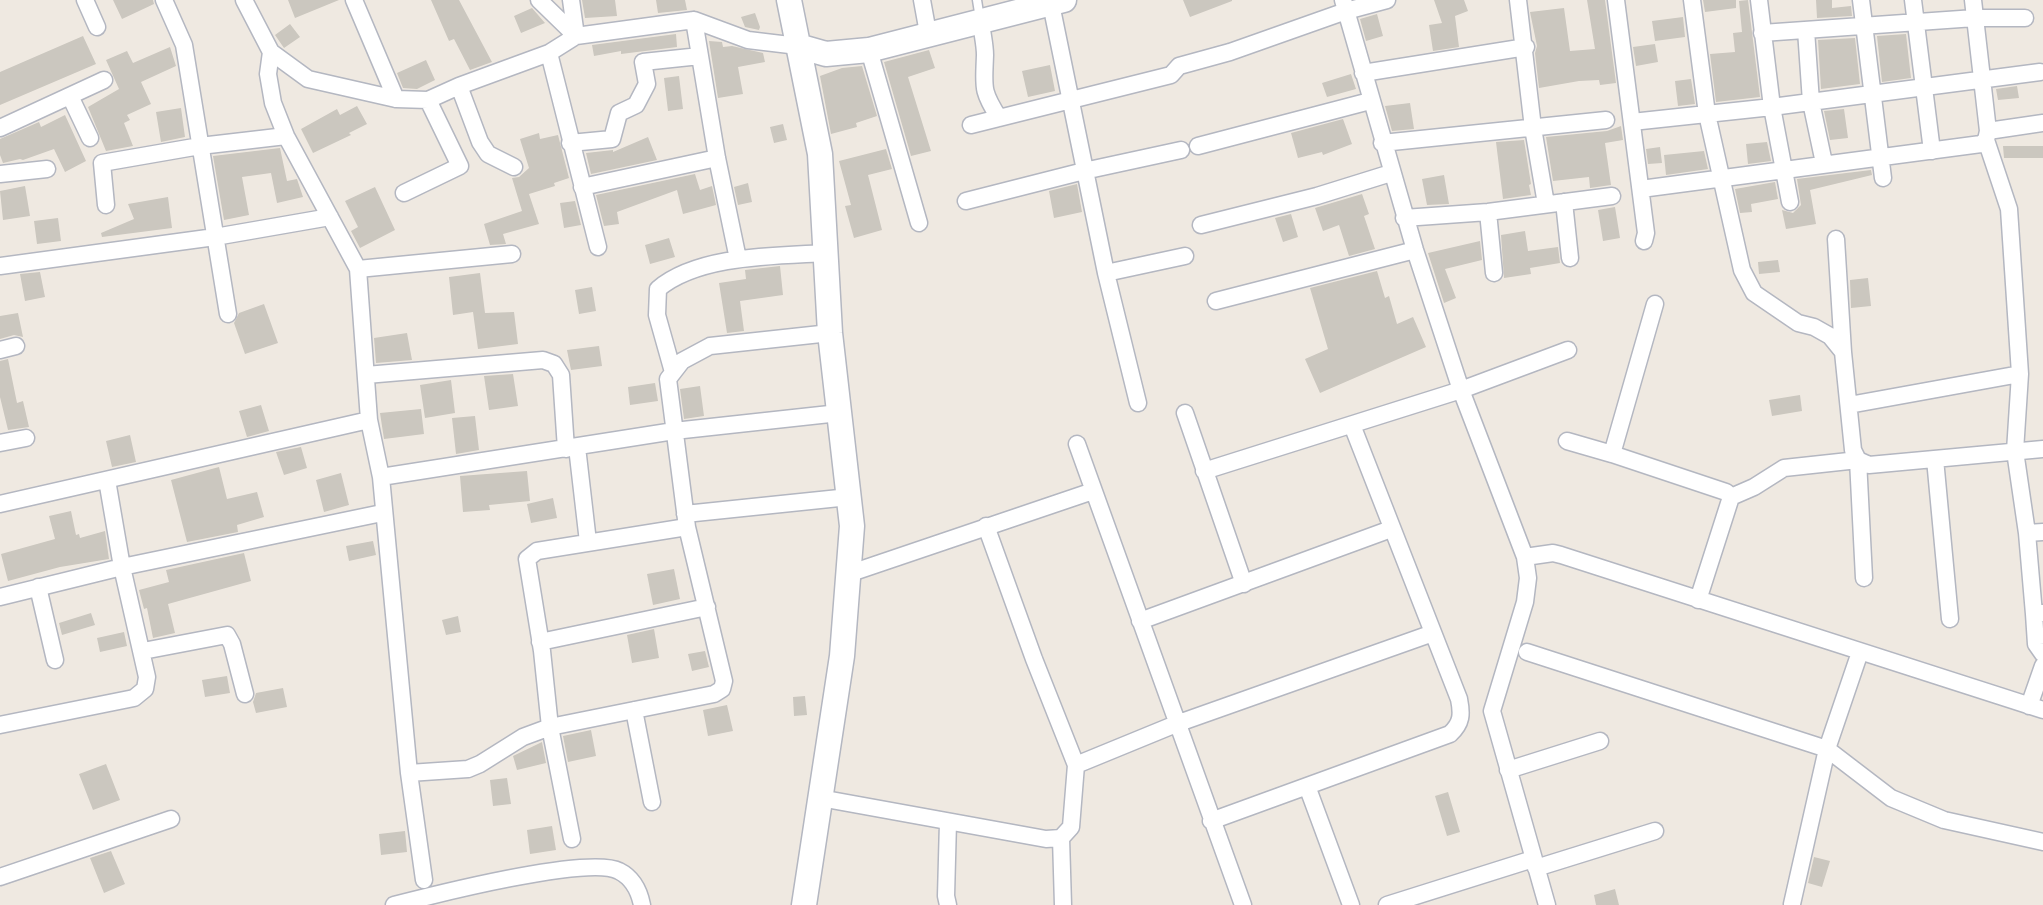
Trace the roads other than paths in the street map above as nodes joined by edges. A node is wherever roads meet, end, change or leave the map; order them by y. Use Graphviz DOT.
graph roads {
  1 [pos="85,0"];
  2 [pos="164,0"];
  3 [pos="244,0"];
  4 [pos="354,0"];
  5 [pos="539,0"];
  6 [pos="571,0"];
  7 [pos="789,0"];
  8 [pos="922,0"];
  9 [pos="1387,0"];
  10 [pos="1518,0"];
  11 [pos="1616,0"];
  12 [pos="1692,0"];
  13 [pos="1759,0"];
  14 [pos="1861,0"];
  15 [pos="1913,0"];
  16 [pos="1973,0"];
  17 [pos="1058,2"];
  18 [pos="1018,6"];
  19 [pos="1344,6"];
  20 [pos="979,11"];
  21 [pos="1975,18"];
  22 [pos="2025,18"];
  23 [pos="694,20"];
  24 [pos="1916,22"];
  25 [pos="97,27"];
  26 [pos="1864,28"];
  27 [pos="1806,30"];
  28 [pos="928,33"];
  29 [pos="1762,33"];
  30 [pos="576,36"];
  31 [pos="798,46"];
  32 [pos="1526,47"];
  33 [pos="869,50"];
  34 [pos="271,52"];
  35 [pos="549,53"];
  36 [pos="700,56"];
  37 [pos="2040,72"];
  38 [pos="1363,73"];
  39 [pos="104,80"];
  40 [pos="1982,80"];
  41 [pos="459,86"];
  42 [pos="1925,88"];
  43 [pos="1873,94"];
  44 [pos="70,96"];
  45 [pos="396,99"];
  46 [pos="428,100"];
  47 [pos="1370,101"];
  48 [pos="1069,102"];
  49 [pos="1811,102"];
  50 [pos="1772,107"];
  51 [pos="1707,114"];
  52 [pos="999,118"];
  53 [pos="1606,120"];
  54 [pos="1632,122"];
  55 [pos="2043,123"];
  56 [pos="971,125"];
  57 [pos="0,128"];
  58 [pos="1533,128"];
  59 [pos="286,136"];
  60 [pos="1987,136"];
  61 [pos="90,138"];
  62 [pos="570,143"];
  63 [pos="1382,143"];
  64 [pos="200,146"];
  65 [pos="1198,146"];
  66 [pos="1181,150"];
  67 [pos="1932,151"];
  68 [pos="1880,156"];
  69 [pos="717,158"];
  70 [pos="1824,163"];
  71 [pos="514,167"];
  72 [pos="47,169"];
  73 [pos="1084,171"];
  74 [pos="1784,171"];
  75 [pos="1391,173"];
  76 [pos="0,174"];
  77 [pos="1883,178"];
  78 [pos="1721,179"];
  79 [pos="582,187"];
  80 [pos="1641,189"];
  81 [pos="404,193"];
  82 [pos="1612,196"];
  83 [pos="966,201"];
  84 [pos="1564,202"];
  85 [pos="1790,202"];
  86 [pos="1546,204"];
  87 [pos="106,205"];
  88 [pos="1488,212"];
  89 [pos="330,217"];
  90 [pos="1404,218"];
  91 [pos="919,223"];
  92 [pos="1201,225"];
  93 [pos="215,237"];
  94 [pos="1836,239"];
  95 [pos="1644,241"];
  96 [pos="598,247"];
  97 [pos="1415,250"];
  98 [pos="826,253"];
  99 [pos="512,254"];
  100 [pos="1185,256"];
  101 [pos="1570,258"];
  102 [pos="738,259"];
  103 [pos="0,266"];
  104 [pos="358,269"];
  105 [pos="1106,273"];
  106 [pos="1494,273"];
  107 [pos="1216,301"];
  108 [pos="1655,304"];
  109 [pos="228,314"];
  110 [pos="830,333"];
  111 [pos="1568,350"];
  112 [pos="1843,352"];
  113 [pos="673,372"];
  114 [pos="2020,374"];
  115 [pos="366,375"];
  116 [pos="1461,390"];
  117 [pos="1138,403"];
  118 [pos="1849,405"];
  119 [pos="839,413"];
  120 [pos="1185,413"];
  121 [pos="369,420"];
  122 [pos="1352,425"];
  123 [pos="674,431"];
  124 [pos="26,438"];
  125 [pos="1567,441"];
  126 [pos="0,443"];
  127 [pos="1077,444"];
  128 [pos="572,448"];
  129 [pos="2043,449"];
  130 [pos="2015,451"];
  131 [pos="1612,454"];
  132 [pos="1935,459"];
  133 [pos="1858,460"];
  134 [pos="1204,471"];
  135 [pos="381,477"];
  136 [pos="107,480"];
  137 [pos="1093,491"];
  138 [pos="849,497"];
  139 [pos="1731,497"];
  140 [pos="0,504"];
  141 [pos="382,513"];
  142 [pos="686,520"];
  143 [pos="986,526"];
  144 [pos="1391,529"];
  145 [pos="2035,532"];
  146 [pos="588,542"];
  147 [pos="1525,557"];
  148 [pos="122,567"];
  149 [pos="848,574"];
  150 [pos="1864,578"];
  151 [pos="1244,584"];
  152 [pos="38,587"];
  153 [pos="0,597"];
  154 [pos="1698,600"];
  155 [pos="707,607"];
  156 [pos="2038,614"];
  157 [pos="1950,619"];
  158 [pos="1140,621"];
  159 [pos="1433,633"];
  160 [pos="540,642"];
  161 [pos="143,651"];
  162 [pos="1527,652"];
  163 [pos="1860,652"];
  164 [pos="2043,654"];
  165 [pos="55,660"];
  166 [pos="2043,666"];
  167 [pos="245,694"];
  168 [pos="2036,708"];
  169 [pos="634,710"];
  170 [pos="1492,711"];
  171 [pos="1462,715"];
  172 [pos="1176,724"];
  173 [pos="0,725"];
  174 [pos="550,727"];
  175 [pos="1600,741"];
  176 [pos="1827,749"];
  177 [pos="1076,765"];
  178 [pos="1508,770"];
  179 [pos="409,773"];
  180 [pos="1307,786"];
  181 [pos="820,798"];
  182 [pos="652,802"];
  183 [pos="171,819"];
  184 [pos="1211,821"];
  185 [pos="948,822"];
  186 [pos="1655,831"];
  187 [pos="1061,838"];
  188 [pos="572,839"];
  189 [pos="2043,842"];
  190 [pos="1535,864"];
  191 [pos="0,877"];
  192 [pos="424,880"];
  193 [pos="394,905"];
  194 [pos="642,905"];
  195 [pos="804,905"];
  196 [pos="948,905"];
  197 [pos="1063,905"];
  198 [pos="1243,905"];
  199 [pos="1351,905"];
  200 [pos="1387,905"];
  201 [pos="1547,905"];
  202 [pos="1781,905"];
  203 [pos="1793,905"];
  1 -- 25 [label="street"];
  2 -- 64 [label="street"];
  3 -- 34 [label="street"];
  4 -- 45 [label="street"];
  5 -- 30 [label="street"];
  6 -- 30 [label="street"];
  7 -- 31 [label="street"];
  8 -- 28 [label="street"];
  9 -- 19 [label="street"];
  10 -- 32 [label="street"];
  11 -- 54 [label="street"];
  12 -- 51 [label="street"];
  13 -- 29 [label="street"];
  14 -- 26 [label="street"];
  15 -- 24 [label="street"];
  16 -- 21 [label="street"];
  17 -- 18 [label="street"];
  17 -- 48 [label="street"];
  18 -- 20 [label="street"];
  19 -- 38 [label="street"];
  19 -- 48 [label="street"];
  20 -- 28 [label="street"];
  20 -- 52 [label="street"];
  21 -- 22 [label="street"];
  21 -- 24 [label="street"];
  21 -- 40 [label="street"];
  23 -- 30 [label="street"];
  23 -- 31 [label="street"];
  23 -- 36 [label="street"];
  24 -- 26 [label="street"];
  24 -- 42 [label="street"];
  26 -- 27 [label="street"];
  26 -- 43 [label="street"];
  27 -- 29 [label="street"];
  27 -- 49 [label="street"];
  28 -- 33 [label="street"];
  29 -- 50 [label="street"];
  30 -- 35 [label="street"];
  31 -- 33 [label="street"];
  31 -- 98 [label="street"];
  32 -- 38 [label="street"];
  32 -- 58 [label="street"];
  33 -- 91 [label="street"];
  34 -- 45 [label="street"];
  34 -- 59 [label="street"];
  35 -- 41 [label="street"];
  35 -- 62 [label="street"];
  36 -- 62 [label="street"];
  36 -- 69 [label="street"];
  37 -- 40 [label="street"];
  38 -- 47 [label="street"];
  39 -- 44 [label="street"];
  40 -- 42 [label="street"];
  40 -- 60 [label="street"];
  41 -- 46 [label="street"];
  41 -- 71 [label="street"];
  42 -- 43 [label="street"];
  42 -- 67 [label="street"];
  43 -- 49 [label="street"];
  43 -- 68 [label="street"];
  44 -- 57 [label="street"];
  44 -- 61 [label="street"];
  45 -- 46 [label="street"];
  46 -- 81 [label="street"];
  47 -- 63 [label="street"];
  47 -- 65 [label="street"];
  48 -- 52 [label="street"];
  48 -- 73 [label="street"];
  49 -- 50 [label="street"];
  49 -- 70 [label="street"];
  50 -- 51 [label="street"];
  50 -- 74 [label="street"];
  51 -- 54 [label="street"];
  51 -- 78 [label="street"];
  52 -- 56 [label="street"];
  53 -- 58 [label="street"];
  54 -- 80 [label="street"];
  55 -- 60 [label="street"];
  58 -- 63 [label="street"];
  58 -- 86 [label="street"];
  59 -- 64 [label="street"];
  59 -- 89 [label="street"];
  60 -- 67 [label="street"];
  60 -- 114 [label="street"];
  62 -- 79 [label="street"];
  63 -- 75 [label="street"];
  64 -- 87 [label="street"];
  64 -- 93 [label="street"];
  66 -- 73 [label="street"];
  67 -- 68 [label="street"];
  68 -- 70 [label="street"];
  68 -- 77 [label="street"];
  69 -- 79 [label="street"];
  69 -- 102 [label="street"];
  70 -- 74 [label="street"];
  72 -- 76 [label="street"];
  73 -- 83 [label="street"];
  73 -- 105 [label="street"];
  74 -- 78 [label="street"];
  74 -- 85 [label="street"];
  75 -- 90 [label="street"];
  75 -- 92 [label="street"];
  78 -- 80 [label="street"];
  78 -- 112 [label="street"];
  79 -- 96 [label="street"];
  80 -- 95 [label="street"];
  82 -- 84 [label="street"];
  84 -- 86 [label="street"];
  84 -- 101 [label="street"];
  86 -- 88 [label="street"];
  88 -- 90 [label="street"];
  88 -- 106 [label="street"];
  89 -- 93 [label="street"];
  89 -- 104 [label="street"];
  90 -- 97 [label="street"];
  93 -- 103 [label="street"];
  93 -- 109 [label="street"];
  94 -- 112 [label="street"];
  97 -- 107 [label="street"];
  97 -- 116 [label="street"];
  98 -- 102 [label="street"];
  98 -- 110 [label="street"];
  99 -- 104 [label="street"];
  100 -- 105 [label="street"];
  102 -- 113 [label="street"];
  104 -- 115 [label="street"];
  105 -- 117 [label="street"];
  108 -- 131 [label="street"];
  110 -- 113 [label="street"];
  110 -- 119 [label="street"];
  111 -- 116 [label="street"];
  112 -- 118 [label="street"];
  113 -- 123 [label="street"];
  114 -- 118 [label="street"];
  114 -- 130 [label="street"];
  115 -- 121 [label="street"];
  115 -- 128 [label="street"];
  116 -- 122 [label="street"];
  116 -- 147 [label="street"];
  118 -- 133 [label="street"];
  119 -- 123 [label="street"];
  119 -- 138 [label="street"];
  120 -- 134 [label="street"];
  121 -- 135 [label="street"];
  121 -- 136 [label="street"];
  122 -- 134 [label="street"];
  122 -- 144 [label="street"];
  123 -- 128 [label="street"];
  123 -- 142 [label="street"];
  124 -- 126 [label="street"];
  125 -- 131 [label="street"];
  127 -- 137 [label="street"];
  128 -- 135 [label="street"];
  128 -- 146 [label="street"];
  129 -- 130 [label="street"];
  130 -- 132 [label="street"];
  130 -- 145 [label="street"];
  131 -- 139 [label="street"];
  132 -- 133 [label="street"];
  132 -- 157 [label="street"];
  133 -- 139 [label="street"];
  133 -- 150 [label="street"];
  134 -- 151 [label="street"];
  135 -- 141 [label="street"];
  136 -- 140 [label="street"];
  136 -- 148 [label="street"];
  137 -- 143 [label="street"];
  137 -- 158 [label="street"];
  138 -- 142 [label="street"];
  138 -- 149 [label="street"];
  139 -- 154 [label="street"];
  141 -- 148 [label="street"];
  141 -- 179 [label="street"];
  142 -- 146 [label="street"];
  142 -- 155 [label="street"];
  143 -- 149 [label="street"];
  143 -- 177 [label="street"];
  144 -- 151 [label="street"];
  144 -- 159 [label="street"];
  145 -- 156 [label="street"];
  146 -- 160 [label="street"];
  147 -- 154 [label="street"];
  147 -- 170 [label="street"];
  148 -- 152 [label="street"];
  148 -- 161 [label="street"];
  149 -- 181 [label="street"];
  151 -- 158 [label="street"];
  152 -- 153 [label="street"];
  152 -- 165 [label="street"];
  154 -- 163 [label="street"];
  155 -- 160 [label="street"];
  155 -- 169 [label="street"];
  156 -- 164 [label="street"];
  158 -- 172 [label="street"];
  159 -- 171 [label="street"];
  159 -- 172 [label="street"];
  160 -- 174 [label="street"];
  161 -- 167 [label="street"];
  161 -- 173 [label="street"];
  162 -- 176 [label="street"];
  163 -- 168 [label="street"];
  163 -- 176 [label="street"];
  166 -- 168 [label="street"];
  169 -- 174 [label="street"];
  169 -- 182 [label="street"];
  170 -- 171 [label="street"];
  170 -- 178 [label="street"];
  171 -- 180 [label="street"];
  172 -- 177 [label="street"];
  172 -- 184 [label="street"];
  174 -- 179 [label="street"];
  174 -- 188 [label="street"];
  175 -- 178 [label="street"];
  176 -- 189 [label="street"];
  176 -- 203 [label="street"];
  177 -- 187 [label="street"];
  178 -- 190 [label="street"];
  179 -- 192 [label="street"];
  180 -- 184 [label="street"];
  180 -- 199 [label="street"];
  181 -- 185 [label="street"];
  181 -- 195 [label="street"];
  183 -- 191 [label="street"];
  184 -- 198 [label="street"];
  185 -- 187 [label="street"];
  185 -- 196 [label="street"];
  186 -- 190 [label="street"];
  187 -- 197 [label="street"];
  190 -- 200 [label="street"];
  190 -- 201 [label="street"];
  193 -- 194 [label="street"];
  202 -- 203 [label="street"];
}
